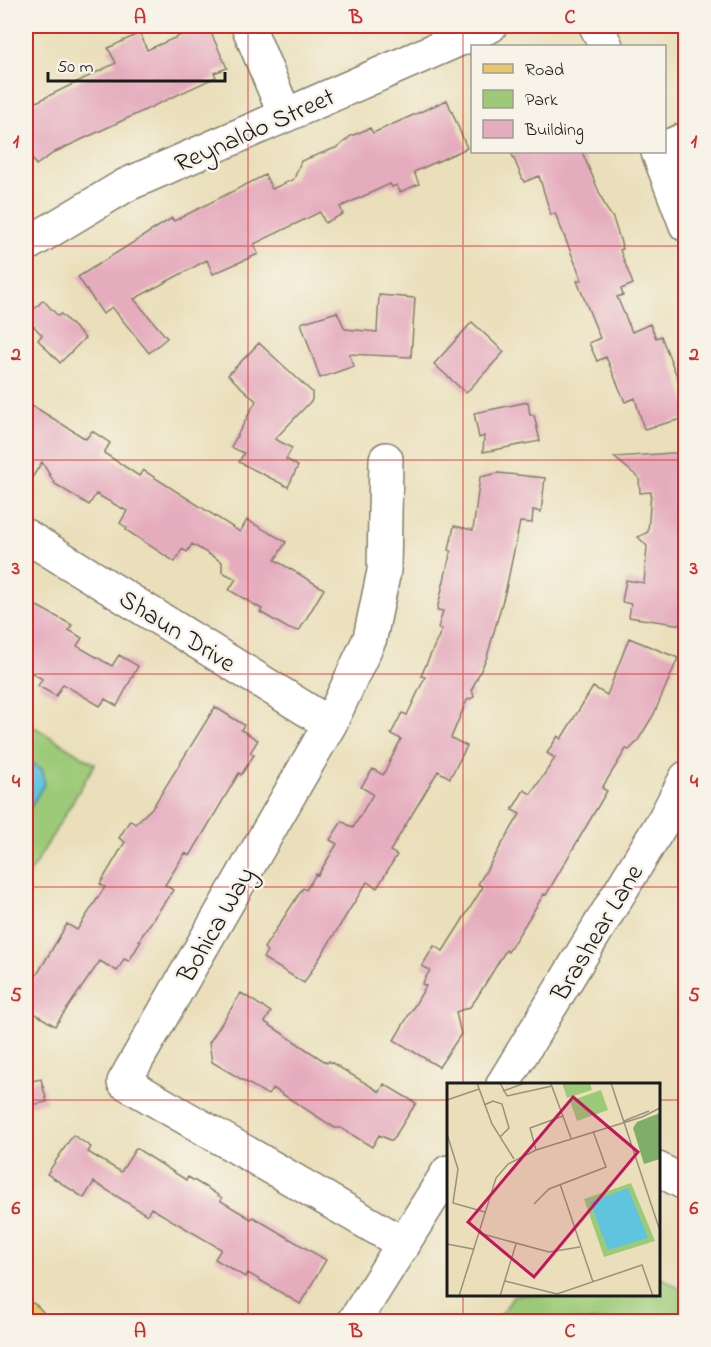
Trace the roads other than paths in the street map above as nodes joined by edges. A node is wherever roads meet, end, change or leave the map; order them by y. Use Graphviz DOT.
graph roads {
  1 [pos="248,26"];
  2 [pos="490,26"];
  3 [pos="596,26"];
  4 [pos="606,45"];
  5 [pos="285,115"];
  6 [pos="686,139"];
  7 [pos="666,147"];
  8 [pos="658,153"];
  9 [pos="686,225"];
  10 [pos="26,245"];
  11 [pos="386,459"];
  12 [pos="26,536"];
  13 [pos="330,724"];
  14 [pos="686,778"];
  15 [pos="675,824"];
  16 [pos="508,1083"];
  17 [pos="447,1174"];
  18 [pos="404,1244"];
  19 [pos="354,1322"];
  1 -- 5 [label="street"];
  2 -- 5 [label="street, Reynaldo Street"];
  3 -- 4 [label="street"];
  5 -- 10 [label="street, Reynaldo Street"];
  6 -- 7 [label="street"];
  8 -- 9 [label="street"];
  11 -- 13 [label="street, Bohica Way"];
  12 -- 13 [label="street, Shaun Drive"];
  13 -- 18 [label="street, Bohica Way"];
  14 -- 15 [label="street, Brashear Lane"];
  15 -- 16 [label="street, Brashear Lane"];
  17 -- 18 [label="street"];
  18 -- 19 [label="street"];
}
